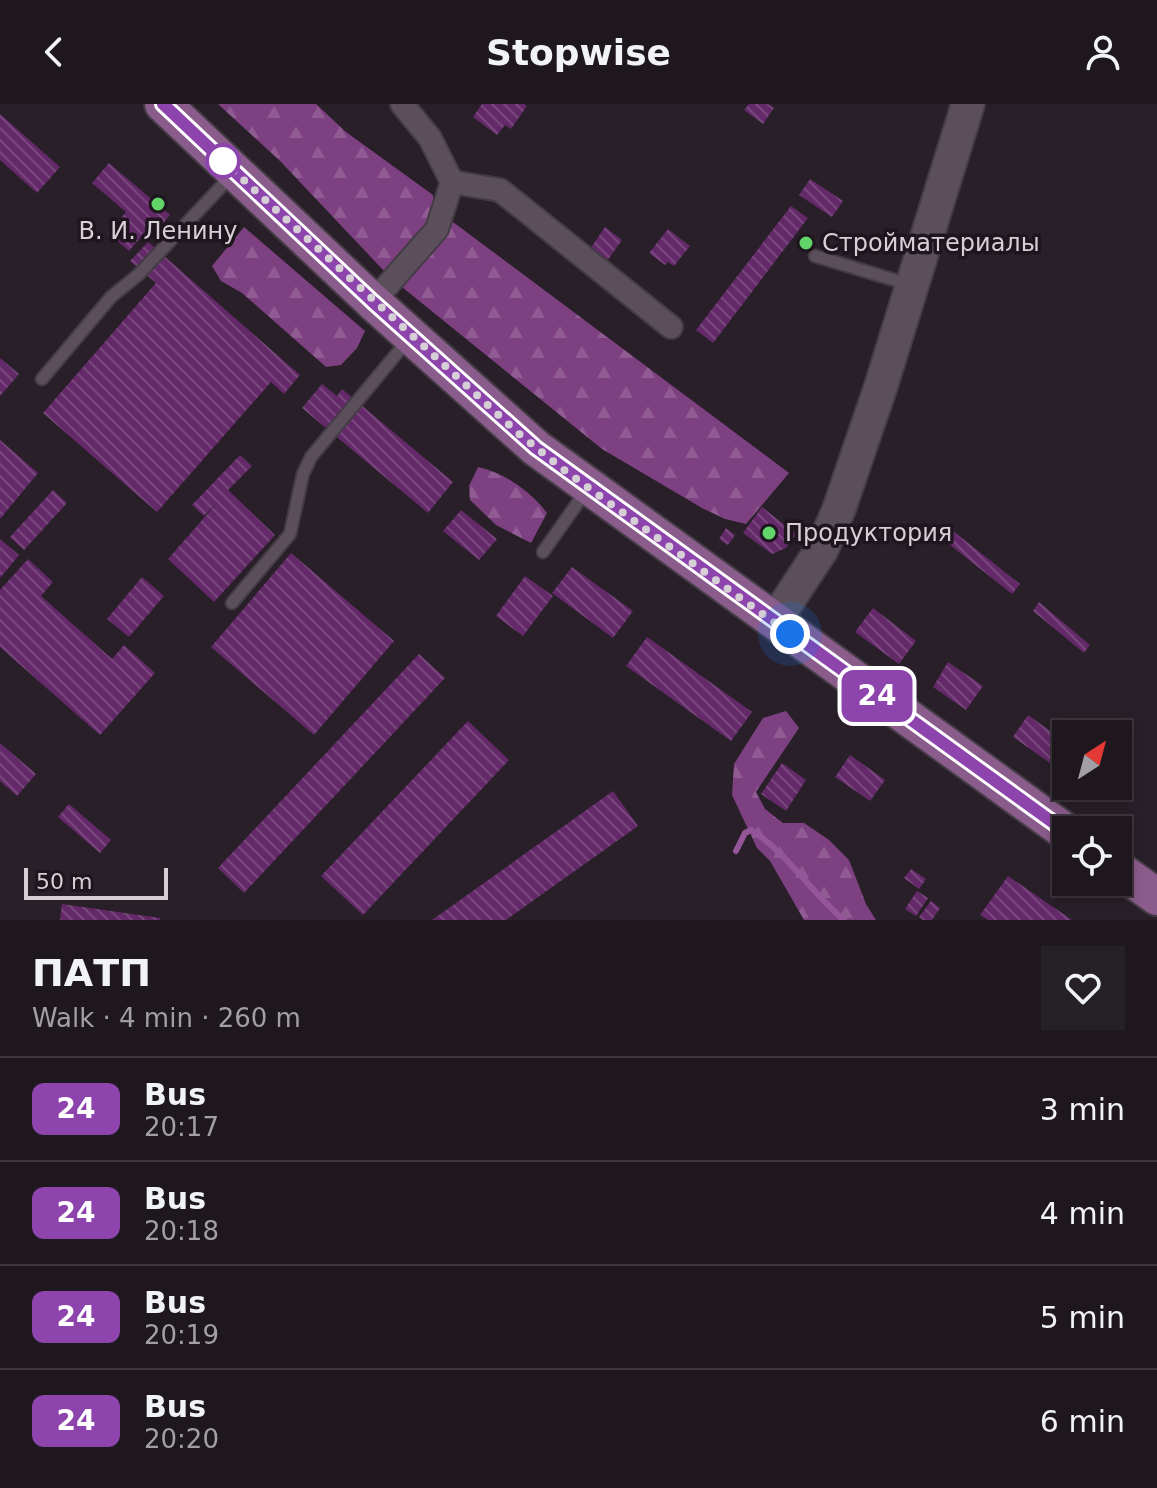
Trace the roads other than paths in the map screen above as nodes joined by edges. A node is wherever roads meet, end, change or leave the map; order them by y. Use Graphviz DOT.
graph roads {
  1 [pos="163,104"];
  2 [pos="402,104"];
  3 [pos="968,104"];
  4 [pos="235,172"];
  5 [pos="452,182"];
  6 [pos="815,256"];
  7 [pos="912,286"];
  8 [pos="373,302"];
  9 [pos="671,327"];
  10 [pos="411,336"];
  11 [pos="42,379"];
  12 [pos="589,488"];
  13 [pos="543,552"];
  14 [pos="232,603"];
  15 [pos="774,622"];
  16 [pos="1052,822"];
  17 [pos="1132,879"];
  18 [pos="1157,897"];
  1 -- 4 [label="main road"];
  2 -- 5 [label="street"];
  3 -- 7 [label="street"];
  4 -- 8 [label="main road"];
  4 -- 11 [label="lane"];
  5 -- 8 [label="street"];
  5 -- 9 [label="street"];
  6 -- 7 [label="lane"];
  7 -- 15 [label="street"];
  8 -- 10 [label="main road"];
  10 -- 12 [label="main road"];
  10 -- 14 [label="lane"];
  12 -- 13 [label="lane"];
  12 -- 15 [label="main road"];
  15 -- 16 [label="main road"];
  17 -- 18 [label="main road"];
}
